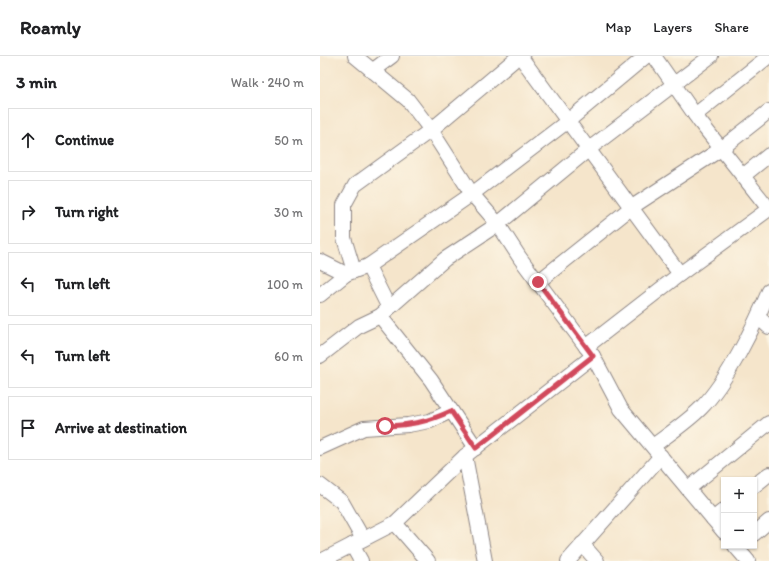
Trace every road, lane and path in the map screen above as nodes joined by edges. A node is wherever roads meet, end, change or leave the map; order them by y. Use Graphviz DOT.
graph roads {
  1 [pos="355,56"];
  2 [pos="392,56"];
  3 [pos="519,56"];
  4 [pos="646,56"];
  5 [pos="654,56"];
  6 [pos="711,56"];
  7 [pos="769,56"];
  8 [pos="372,71"];
  9 [pos="674,85"];
  10 [pos="769,111"];
  11 [pos="695,115"];
  12 [pos="568,121"];
  13 [pos="431,130"];
  14 [pos="589,149"];
  15 [pos="722,149"];
  16 [pos="769,155"];
  17 [pos="743,176"];
  18 [pos="472,194"];
  19 [pos="632,207"];
  20 [pos="769,209"];
  21 [pos="498,224"];
  22 [pos="320,261"];
  23 [pos="368,266"];
  24 [pos="350,272"];
  25 [pos="680,274"];
  26 [pos="538,282"];
  27 [pos="769,291"];
  28 [pos="320,295"];
  29 [pos="384,312"];
  30 [pos="758,317"];
  31 [pos="769,327"];
  32 [pos="589,352"];
  33 [pos="320,356"];
  34 [pos="451,411"];
  35 [pos="769,423"];
  36 [pos="320,448"];
  37 [pos="657,451"];
  38 [pos="470,452"];
  39 [pos="769,474"];
  40 [pos="757,484"];
  41 [pos="320,486"];
  42 [pos="688,489"];
  43 [pos="721,512"];
  44 [pos="713,519"];
  45 [pos="769,520"];
  46 [pos="395,523"];
  47 [pos="721,528"];
  48 [pos="757,531"];
  49 [pos="357,542"];
  50 [pos="582,544"];
  51 [pos="321,561"];
  52 [pos="361,561"];
  53 [pos="428,561"];
  54 [pos="485,561"];
  55 [pos="568,561"];
  56 [pos="597,561"];
  1 -- 8 [label="street"];
  2 -- 8 [label="street"];
  3 -- 12 [label="street"];
  3 -- 13 [label="street"];
  4 -- 12 [label="street"];
  5 -- 9 [label="street"];
  6 -- 9 [label="street"];
  7 -- 11 [label="street"];
  8 -- 13 [label="street"];
  9 -- 11 [label="street"];
  9 -- 14 [label="street"];
  10 -- 15 [label="street"];
  11 -- 15 [label="street"];
  12 -- 14 [label="street"];
  12 -- 18 [label="street"];
  13 -- 18 [label="street"];
  13 -- 24 [label="street"];
  14 -- 19 [label="street"];
  14 -- 21 [label="street"];
  15 -- 17 [label="street"];
  15 -- 19 [label="street"];
  16 -- 17 [label="street"];
  17 -- 20 [label="street"];
  18 -- 21 [label="street"];
  18 -- 23 [label="street"];
  19 -- 25 [label="street"];
  19 -- 26 [label="street"];
  20 -- 25 [label="street"];
  21 -- 26 [label="street"];
  21 -- 29 [label="street"];
  22 -- 24 [label="street"];
  23 -- 24 [label="street"];
  23 -- 29 [label="street"];
  24 -- 28 [label="street"];
  25 -- 32 [label="street"];
  26 -- 32 [label="street"];
  27 -- 30 [label="street"];
  29 -- 33 [label="street"];
  29 -- 34 [label="street"];
  30 -- 31 [label="street"];
  30 -- 37 [label="street"];
  32 -- 37 [label="street"];
  32 -- 38 [label="street"];
  34 -- 36 [label="street"];
  34 -- 38 [label="street"];
  35 -- 42 [label="street"];
  37 -- 42 [label="street"];
  37 -- 50 [label="street"];
  38 -- 46 [label="street"];
  38 -- 54 [label="street"];
  39 -- 40 [label="street"];
  41 -- 49 [label="street"];
  42 -- 44 [label="street"];
  43 -- 44 [label="street"];
  44 -- 47 [label="street"];
  45 -- 48 [label="street"];
  46 -- 49 [label="street"];
  46 -- 53 [label="street"];
  49 -- 51 [label="street"];
  49 -- 52 [label="street"];
  50 -- 55 [label="street"];
  50 -- 56 [label="street"];
}
